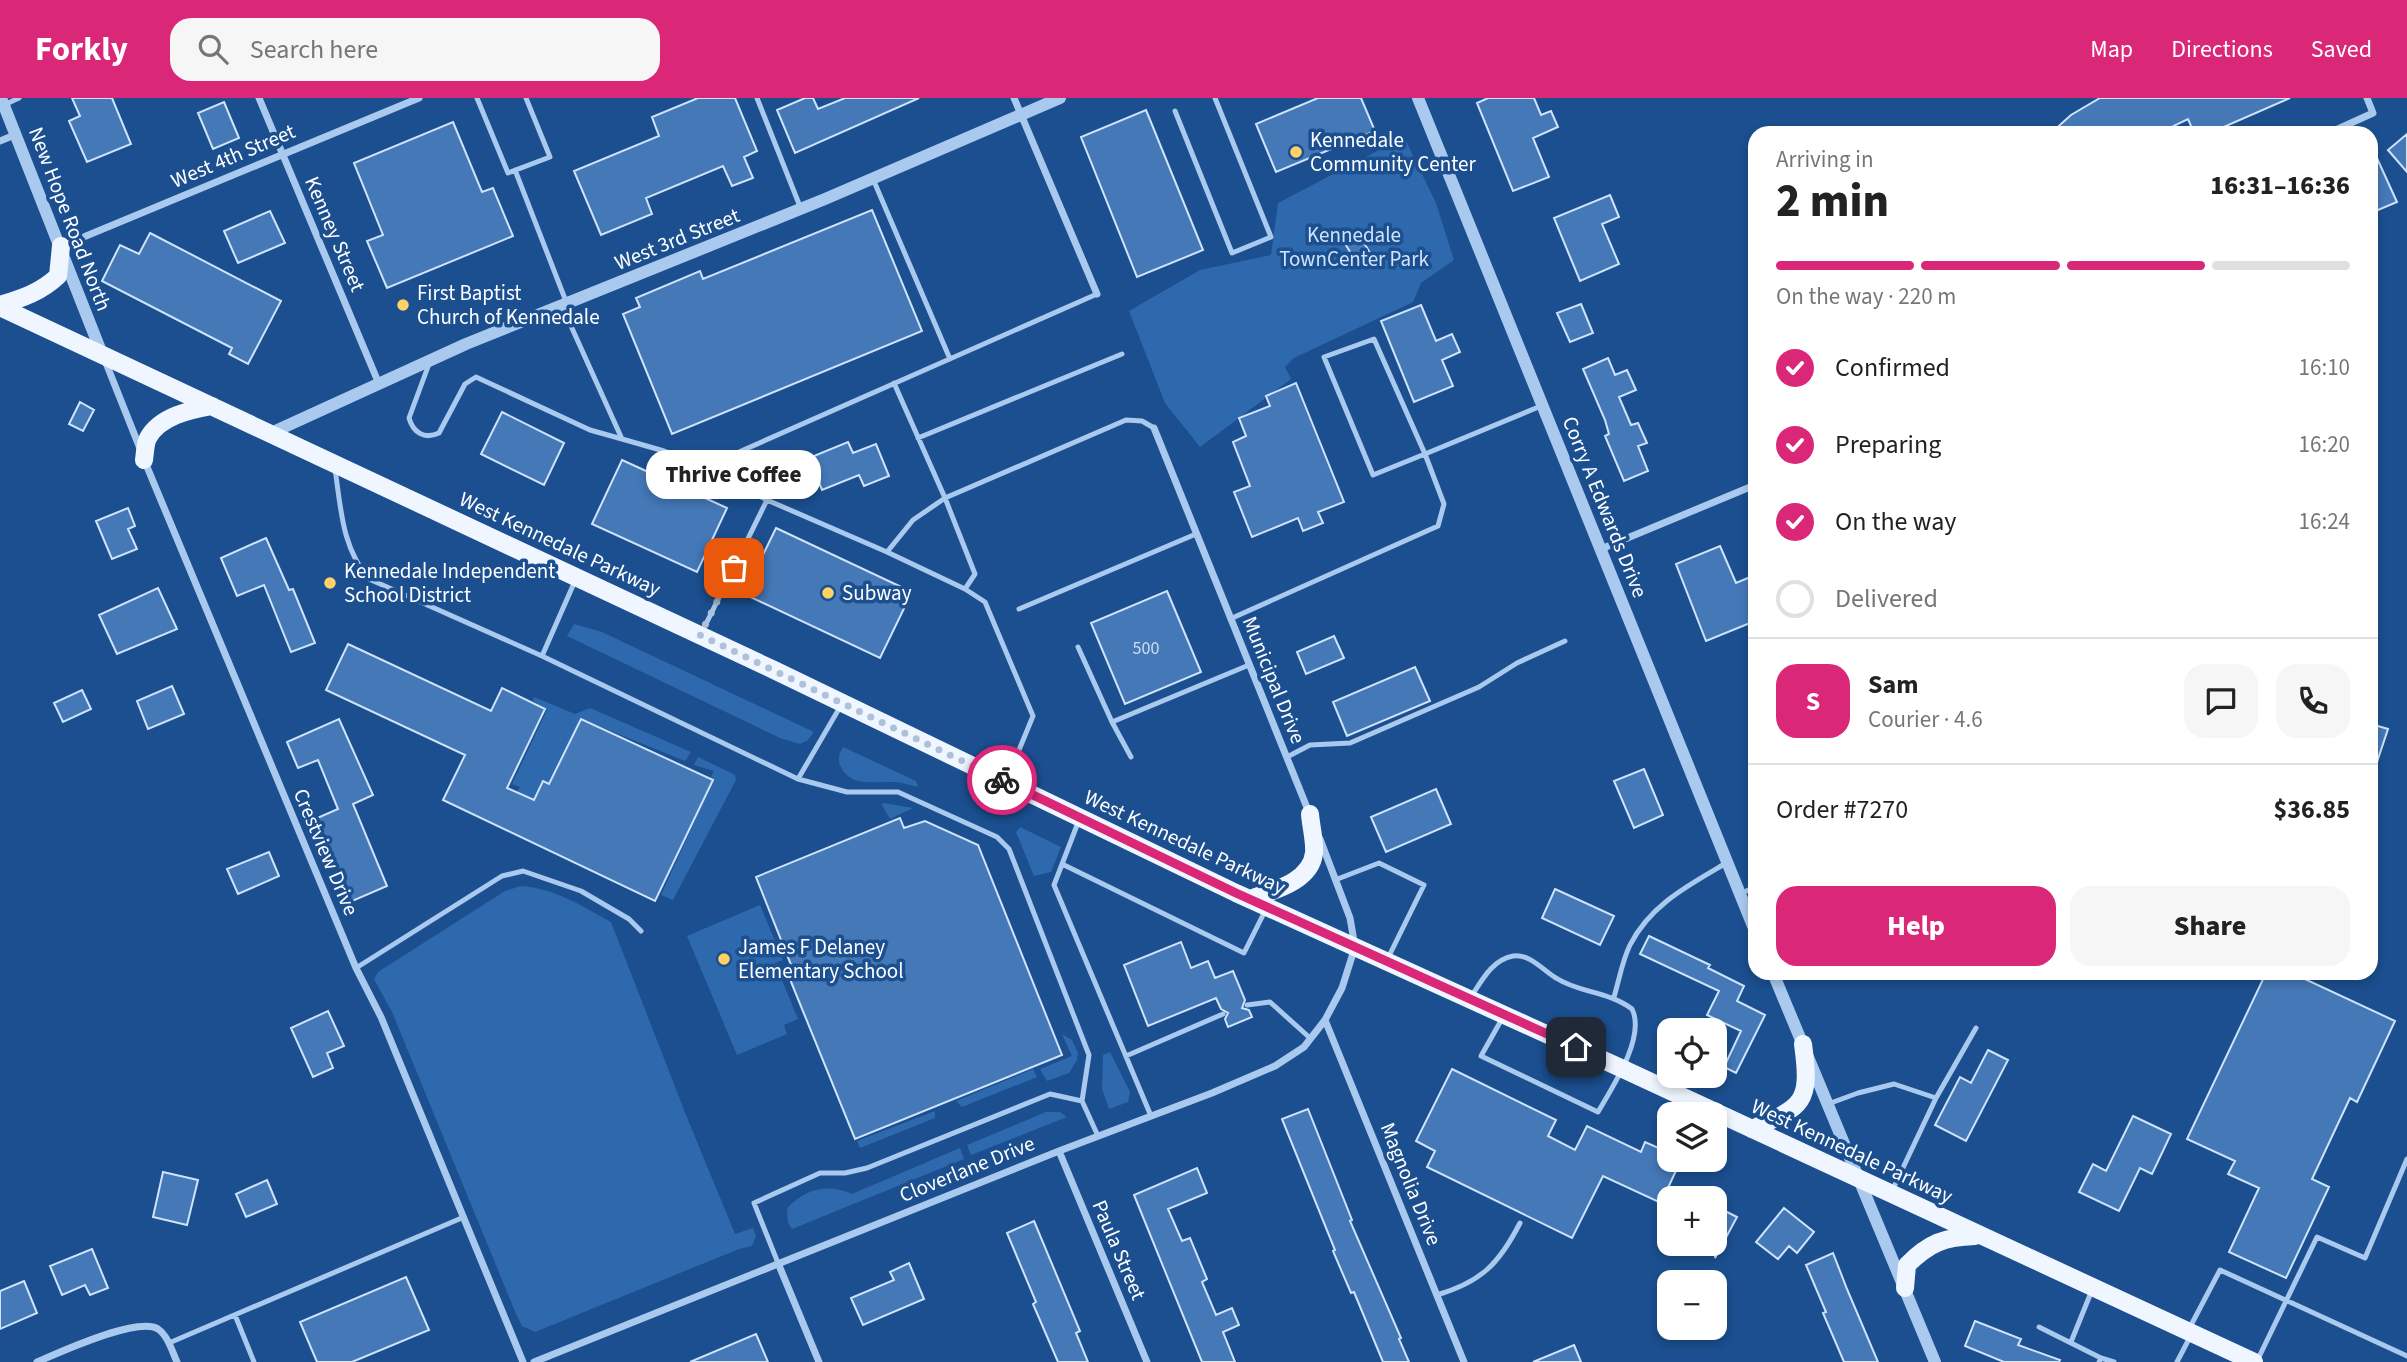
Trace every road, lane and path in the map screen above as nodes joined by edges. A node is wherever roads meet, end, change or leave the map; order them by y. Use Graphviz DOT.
graph roads {
  1 [pos="19,98"];
  2 [pos="259,98"];
  3 [pos="419,98"];
  4 [pos="477,98"];
  5 [pos="526,98"];
  6 [pos="757,98"];
  7 [pos="1014,98"];
  8 [pos="1060,98"];
  9 [pos="1215,98"];
  10 [pos="1418,98"];
  11 [pos="2367,98"];
  12 [pos="2,102"];
  13 [pos="1175,111"];
  14 [pos="1021,115"];
  15 [pos="2344,126"];
  16 [pos="17,134"];
  17 [pos="0,141"];
  18 [pos="283,154"];
  19 [pos="515,170"];
  20 [pos="873,179"];
  21 [pos="801,209"];
  22 [pos="61,246"];
  23 [pos="1097,295"];
  24 [pos="565,305"];
  25 [pos="0,306"];
  26 [pos="102,354"];
  27 [pos="1122,354"];
  28 [pos="950,359"];
  29 [pos="429,361"];
  30 [pos="894,383"];
  31 [pos="379,384"];
  32 [pos="212,405"];
  33 [pos="1542,405"];
  34 [pos="1154,428"];
  35 [pos="271,433"];
  36 [pos="918,438"];
  37 [pos="622,439"];
  38 [pos="1425,454"];
  39 [pos="144,460"];
  40 [pos="334,463"];
  41 [pos="705,467"];
  42 [pos="1748,488"];
  43 [pos="945,498"];
  44 [pos="767,500"];
  45 [pos="1196,534"];
  46 [pos="1601,549"];
  47 [pos="887,552"];
  48 [pos="576,577"];
  49 [pos="965,590"];
  50 [pos="1019,608"];
  51 [pos="1230,619"];
  52 [pos="700,635"];
  53 [pos="1565,641"];
  54 [pos="1078,647"];
  55 [pos="542,656"];
  56 [pos="1248,665"];
  57 [pos="842,702"];
  58 [pos="1112,722"];
  59 [pos="1131,757"];
  60 [pos="1287,758"];
  61 [pos="798,779"];
  62 [pos="1006,782"];
  63 [pos="1310,814"];
  64 [pos="1080,817"];
  65 [pos="1728,862"];
  66 [pos="1062,864"];
  67 [pos="1335,880"];
  68 [pos="1748,890"];
  69 [pos="1740,894"];
  70 [pos="1250,899"];
  71 [pos="1267,907"];
  72 [pos="1748,914"];
  73 [pos="641,931"];
  74 [pos="1355,947"];
  75 [pos="1387,961"];
  76 [pos="356,968"];
  77 [pos="1776,980"];
  78 [pos="1614,997"];
  79 [pos="1470,999"];
  80 [pos="1247,1005"];
  81 [pos="1223,1014"];
  82 [pos="1504,1014"];
  83 [pos="1325,1020"];
  84 [pos="1976,1028"];
  85 [pos="1310,1038"];
  86 [pos="1803,1044"];
  87 [pos="1126,1056"];
  88 [pos="1623,1069"];
  89 [pos="1936,1098"];
  90 [pos="1082,1101"];
  91 [pos="1828,1104"];
  92 [pos="1151,1116"];
  93 [pos="1752,1129"];
  94 [pos="1098,1136"];
  95 [pos="1059,1151"];
  96 [pos="2407,1159"];
  97 [pos="1861,1180"];
  98 [pos="1890,1194"];
  99 [pos="464,1217"];
  100 [pos="1520,1223"];
  101 [pos="1980,1235"];
  102 [pos="778,1263"];
  103 [pos="2092,1287"];
  104 [pos="1905,1288"];
  105 [pos="1437,1295"];
  106 [pos="2287,1301"];
  107 [pos="236,1315"];
  108 [pos="2039,1327"];
  109 [pos="2190,1332"];
  110 [pos="2071,1342"];
  111 [pos="169,1343"];
  112 [pos="2407,1356"];
  113 [pos="2100,1360"];
  114 [pos="37,1362"];
  115 [pos="177,1362"];
  116 [pos="254,1362"];
  117 [pos="523,1362"];
  118 [pos="534,1362"];
  119 [pos="819,1362"];
  120 [pos="1147,1362"];
  121 [pos="1464,1362"];
  122 [pos="1935,1362"];
  123 [pos="2114,1362"];
  124 [pos="2177,1362"];
  125 [pos="2253,1362"];
  1 -- 12 [label="lane"];
  2 -- 18 [label="street, Kenney Street"];
  3 -- 18 [label="street, West 4th Street"];
  4 -- 19 [label="lane"];
  5 -- 19 [label="lane"];
  6 -- 21 [label="lane"];
  7 -- 14 [label="street"];
  8 -- 14 [label="street, West 3rd Street"];
  9 -- 13 [label="lane"];
  10 -- 33 [label="street, Corry A Edwards Drive"];
  11 -- 15 [label="street"];
  12 -- 16 [label="street, New Hope Road North"];
  14 -- 20 [label="street, West 3rd Street"];
  14 -- 23 [label="street"];
  16 -- 17 [label="street"];
  16 -- 22 [label="street, New Hope Road North"];
  18 -- 22 [label="street, West 4th Street"];
  18 -- 31 [label="street, Kenney Street"];
  19 -- 24 [label="lane"];
  20 -- 21 [label="street, West 3rd Street"];
  20 -- 28 [label="lane"];
  21 -- 24 [label="street, West 3rd Street"];
  22 -- 25 [label="main road"];
  22 -- 26 [label="street, New Hope Road North"];
  23 -- 28 [label="lane"];
  24 -- 29 [label="street, West 3rd Street"];
  24 -- 37 [label="lane"];
  25 -- 26 [label="main road, West Kennedale Parkway"];
  26 -- 32 [label="main road, West Kennedale Parkway"];
  26 -- 39 [label="street, Crestview Drive"];
  27 -- 36 [label="lane"];
  28 -- 30 [label="lane"];
  29 -- 31 [label="street, West 3rd Street"];
  29 -- 37 [label="lane"];
  30 -- 36 [label="lane"];
  30 -- 41 [label="lane"];
  31 -- 35 [label="street, West 3rd Street"];
  32 -- 35 [label="main road, West Kennedale Parkway"];
  32 -- 39 [label="main road"];
  33 -- 38 [label="lane"];
  33 -- 46 [label="street, Corry A Edwards Drive"];
  34 -- 43 [label="lane"];
  34 -- 45 [label="street, Municipal Drive"];
  35 -- 40 [label="main road, West Kennedale Parkway"];
  36 -- 43 [label="lane"];
  37 -- 41 [label="lane"];
  38 -- 38 [label="lane"];
  38 -- 51 [label="lane"];
  39 -- 76 [label="street, Crestview Drive"];
  40 -- 48 [label="main road, West Kennedale Parkway"];
  40 -- 55 [label="lane"];
  41 -- 44 [label="lane"];
  42 -- 46 [label="street"];
  43 -- 47 [label="lane"];
  43 -- 49 [label="lane"];
  44 -- 47 [label="lane"];
  44 -- 52 [label="lane"];
  45 -- 50 [label="lane"];
  45 -- 51 [label="street, Municipal Drive"];
  46 -- 65 [label="street, Corry A Edwards Drive"];
  47 -- 49 [label="lane"];
  48 -- 52 [label="main road, West Kennedale Parkway"];
  48 -- 55 [label="lane"];
  49 -- 62 [label="lane"];
  51 -- 56 [label="street, Municipal Drive"];
  52 -- 57 [label="main road, West Kennedale Parkway"];
  53 -- 60 [label="lane"];
  54 -- 58 [label="lane"];
  55 -- 61 [label="lane"];
  56 -- 58 [label="lane"];
  56 -- 60 [label="street, Municipal Drive"];
  57 -- 61 [label="lane"];
  57 -- 62 [label="main road, West Kennedale Parkway"];
  58 -- 59 [label="lane"];
  60 -- 63 [label="street, Municipal Drive"];
  61 -- 90 [label="lane"];
  62 -- 64 [label="main road, West Kennedale Parkway"];
  63 -- 67 [label="street, Municipal Drive"];
  63 -- 70 [label="main road"];
  64 -- 66 [label="lane"];
  64 -- 70 [label="main road, West Kennedale Parkway"];
  65 -- 69 [label="street, Corry A Edwards Drive"];
  65 -- 78 [label="lane"];
  66 -- 71 [label="lane"];
  66 -- 87 [label="lane"];
  67 -- 74 [label="street, Municipal Drive"];
  67 -- 75 [label="lane"];
  68 -- 69 [label="lane"];
  69 -- 72 [label="street, Corry A Edwards Drive"];
  70 -- 71 [label="main road, West Kennedale Parkway"];
  71 -- 74 [label="main road, West Kennedale Parkway"];
  73 -- 76 [label="lane"];
  74 -- 75 [label="main road, West Kennedale Parkway"];
  74 -- 83 [label="street, Cloverlane Drive"];
  75 -- 79 [label="main road, West Kennedale Parkway"];
  76 -- 99 [label="street, Crestview Drive"];
  77 -- 86 [label="street"];
  78 -- 79 [label="lane"];
  78 -- 88 [label="lane"];
  79 -- 82 [label="main road, West Kennedale Parkway"];
  80 -- 85 [label="lane"];
  81 -- 87 [label="lane"];
  82 -- 88 [label="main road, West Kennedale Parkway"];
  82 -- 88 [label="lane"];
  83 -- 85 [label="street, Cloverlane Drive"];
  83 -- 105 [label="street, Magnolia Drive"];
  84 -- 89 [label="lane"];
  85 -- 92 [label="street, Cloverlane Drive"];
  86 -- 91 [label="street"];
  86 -- 93 [label="main road"];
  87 -- 92 [label="lane"];
  88 -- 93 [label="main road, West Kennedale Parkway"];
  89 -- 91 [label="lane"];
  89 -- 98 [label="lane"];
  90 -- 94 [label="lane"];
  90 -- 102 [label="lane"];
  91 -- 97 [label="street"];
  92 -- 94 [label="street, Cloverlane Drive"];
  93 -- 97 [label="main road, West Kennedale Parkway"];
  94 -- 95 [label="street, Cloverlane Drive"];
  95 -- 102 [label="street, Cloverlane Drive"];
  95 -- 120 [label="street, Paula Street"];
  96 -- 106 [label="lane"];
  97 -- 98 [label="main road, West Kennedale Parkway"];
  97 -- 104 [label="street"];
  98 -- 101 [label="main road, West Kennedale Parkway"];
  99 -- 107 [label="lane"];
  99 -- 117 [label="street, Crestview Drive"];
  100 -- 105 [label="lane"];
  101 -- 103 [label="main road, West Kennedale Parkway"];
  101 -- 104 [label="main road"];
  102 -- 118 [label="street, Cloverlane Drive"];
  102 -- 119 [label="street"];
  103 -- 109 [label="main road, West Kennedale Parkway"];
  103 -- 110 [label="lane"];
  104 -- 122 [label="street"];
  105 -- 121 [label="street, Magnolia Drive"];
  106 -- 109 [label="lane"];
  106 -- 112 [label="lane"];
  106 -- 125 [label="lane"];
  107 -- 111 [label="lane"];
  107 -- 116 [label="lane"];
  108 -- 110 [label="lane"];
  109 -- 124 [label="lane"];
  109 -- 125 [label="main road, West Kennedale Parkway"];
  110 -- 113 [label="lane"];
  111 -- 114 [label="street"];
  111 -- 115 [label="street"];
  113 -- 123 [label="lane"];
}
